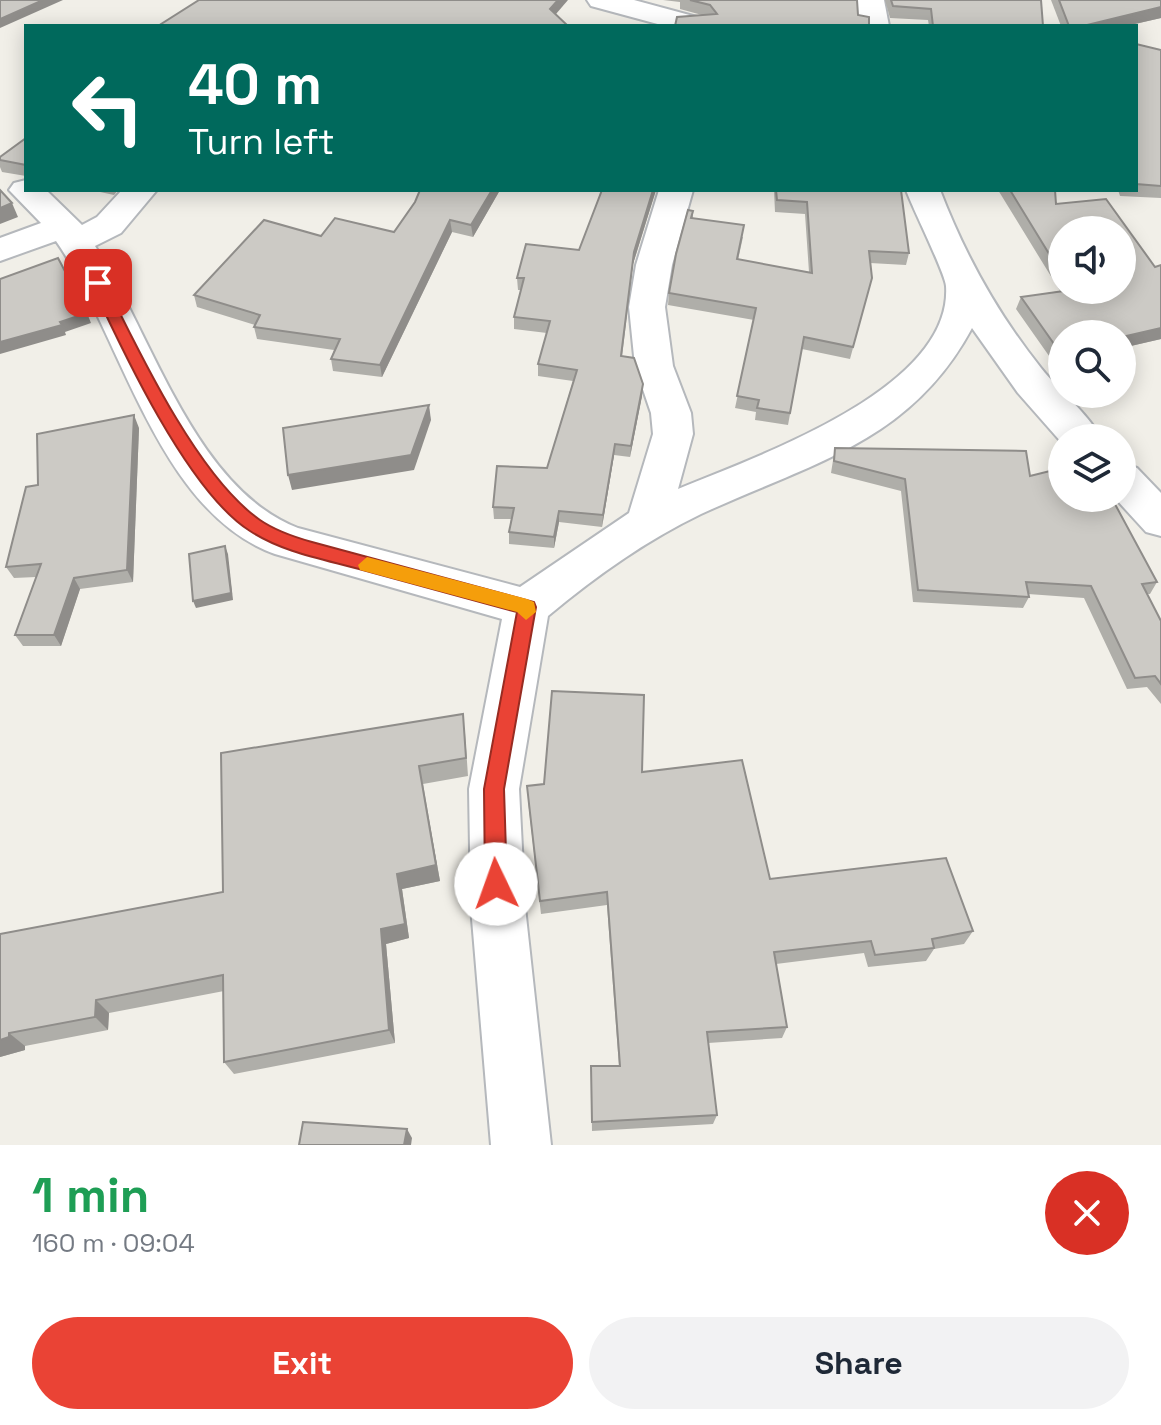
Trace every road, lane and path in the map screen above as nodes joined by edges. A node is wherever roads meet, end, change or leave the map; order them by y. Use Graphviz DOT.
graph roads {
  1 [pos="601,0"];
  2 [pos="870,0"];
  3 [pos="643,19"];
  4 [pos="682,24"];
  5 [pos="874,24"];
  6 [pos="0,168"];
  7 [pos="24,188"];
  8 [pos="29,192"];
  9 [pos="138,192"];
  10 [pos="675,192"];
  11 [pos="924,192"];
  12 [pos="71,234"];
  13 [pos="0,250"];
  14 [pos="964,281"];
  15 [pos="1069,424"];
  16 [pos="1136,493"];
  17 [pos="1160,516"];
  18 [pos="647,522"];
  19 [pos="527,607"];
  20 [pos="521,1145"];
  1 -- 3 [label="street"];
  2 -- 5 [label="street"];
  3 -- 4 [label="street"];
  6 -- 7 [label="street"];
  8 -- 12 [label="street"];
  9 -- 12 [label="street"];
  10 -- 18 [label="street"];
  11 -- 14 [label="street"];
  12 -- 13 [label="street"];
  12 -- 19 [label="street"];
  14 -- 15 [label="street"];
  14 -- 18 [label="street"];
  16 -- 17 [label="street"];
  18 -- 19 [label="street"];
  19 -- 20 [label="street"];
}
